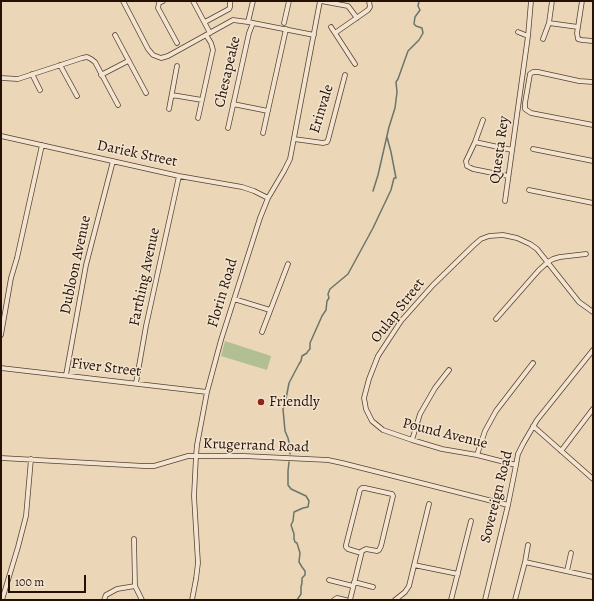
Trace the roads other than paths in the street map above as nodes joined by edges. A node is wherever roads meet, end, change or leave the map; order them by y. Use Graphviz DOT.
graph roads {
  1 [pos="123,1"];
  2 [pos="163,1"];
  3 [pos="193,1"];
  4 [pos="230,1"];
  5 [pos="253,1"];
  6 [pos="289,1"];
  7 [pos="321,1"];
  8 [pos="369,1"];
  9 [pos="532,1"];
  10 [pos="552,1"];
  11 [pos="582,1"];
  12 [pos="357,18"];
  13 [pos="205,22"];
  14 [pos="250,22"];
  15 [pos="284,23"];
  16 [pos="549,23"];
  17 [pos="331,27"];
  18 [pos="578,27"];
  19 [pos="286,29"];
  20 [pos="518,32"];
  21 [pos="335,33"];
  22 [pos="208,34"];
  23 [pos="115,35"];
  24 [pos="314,35"];
  25 [pos="528,36"];
  26 [pos="543,39"];
  27 [pos="593,42"];
  28 [pos="177,44"];
  29 [pos="128,61"];
  30 [pos="355,64"];
  31 [pos="60,65"];
  32 [pos="177,66"];
  33 [pos="32,74"];
  34 [pos="101,75"];
  35 [pos="345,75"];
  36 [pos="1,78"];
  37 [pos="593,82"];
  38 [pos="40,90"];
  39 [pos="146,93"];
  40 [pos="172,95"];
  41 [pos="77,96"];
  42 [pos="202,100"];
  43 [pos="233,104"];
  44 [pos="118,105"];
  45 [pos="169,109"];
  46 [pos="268,111"];
  47 [pos="198,118"];
  48 [pos="483,120"];
  49 [pos="593,125"];
  50 [pos="228,128"];
  51 [pos="263,133"];
  52 [pos="1,136"];
  53 [pos="294,138"];
  54 [pos="475,142"];
  55 [pos="42,145"];
  56 [pos="533,149"];
  57 [pos="512,150"];
  58 [pos="113,161"];
  59 [pos="593,161"];
  60 [pos="179,176"];
  61 [pos="508,176"];
  62 [pos="529,190"];
  63 [pos="268,198"];
  64 [pos="505,201"];
  65 [pos="593,203"];
  66 [pos="586,254"];
  67 [pos="548,262"];
  68 [pos="288,264"];
  69 [pos="234,299"];
  70 [pos="270,310"];
  71 [pos="593,312"];
  72 [pos="496,319"];
  73 [pos="262,332"];
  74 [pos="1,335"];
  75 [pos="593,350"];
  76 [pos="533,363"];
  77 [pos="1,368"];
  78 [pos="449,370"];
  79 [pos="66,375"];
  80 [pos="136,383"];
  81 [pos="207,392"];
  82 [pos="593,409"];
  83 [pos="372,421"];
  84 [pos="533,426"];
  85 [pos="412,440"];
  86 [pos="561,451"];
  87 [pos="477,455"];
  88 [pos="196,456"];
  89 [pos="1,458"];
  90 [pos="31,459"];
  91 [pos="516,465"];
  92 [pos="593,479"];
  93 [pos="429,504"];
  94 [pos="508,505"];
  95 [pos="471,521"];
  96 [pos="134,539"];
  97 [pos="528,545"];
  98 [pos="361,552"];
  99 [pos="571,553"];
  100 [pos="525,562"];
  101 [pos="414,565"];
  102 [pos="566,571"];
  103 [pos="458,574"];
  104 [pos="593,578"];
  105 [pos="329,580"];
  106 [pos="354,584"];
  107 [pos="135,586"];
  108 [pos="373,587"];
  109 [pos="2,600"];
  110 [pos="104,600"];
  111 [pos="142,600"];
  112 [pos="192,600"];
  113 [pos="334,600"];
  114 [pos="346,600"];
  115 [pos="350,600"];
  116 [pos="395,600"];
  117 [pos="451,600"];
  118 [pos="485,600"];
  119 [pos="515,600"];
  1 -- 22 [label="street"];
  2 -- 28 [label="street"];
  3 -- 13 [label="street, Chesapeake"];
  4 -- 13 [label="street"];
  5 -- 14 [label="street, Chesapeake"];
  6 -- 15 [label="street"];
  7 -- 12 [label="street"];
  7 -- 24 [label="street, Florin Road"];
  8 -- 12 [label="street"];
  9 -- 25 [label="street, Questa Rey"];
  10 -- 16 [label="street"];
  11 -- 18 [label="street"];
  12 -- 21 [label="street"];
  13 -- 22 [label="street, Chesapeake"];
  14 -- 19 [label="street"];
  14 -- 22 [label="street"];
  14 -- 43 [label="street, Chesapeake"];
  16 -- 18 [label="street"];
  16 -- 26 [label="street"];
  17 -- 21 [label="street"];
  18 -- 27 [label="street"];
  19 -- 24 [label="street"];
  19 -- 46 [label="street"];
  20 -- 25 [label="street"];
  21 -- 30 [label="street"];
  22 -- 42 [label="street, Chesapeake"];
  23 -- 29 [label="street"];
  24 -- 53 [label="street, Florin Road"];
  25 -- 57 [label="street, Questa Rey"];
  29 -- 34 [label="street"];
  29 -- 39 [label="street"];
  31 -- 33 [label="street"];
  31 -- 34 [label="street"];
  31 -- 41 [label="street"];
  32 -- 40 [label="street"];
  33 -- 36 [label="street"];
  33 -- 38 [label="street"];
  34 -- 44 [label="street"];
  35 -- 53 [label="street, Erinvale"];
  37 -- 49 [label="street"];
  40 -- 42 [label="street"];
  40 -- 45 [label="street"];
  42 -- 47 [label="street, Chesapeake"];
  43 -- 46 [label="street"];
  43 -- 50 [label="street, Chesapeake"];
  46 -- 51 [label="street"];
  48 -- 54 [label="street"];
  52 -- 55 [label="street, Dariek Street"];
  53 -- 63 [label="street, Florin Road"];
  54 -- 57 [label="street"];
  54 -- 61 [label="street"];
  55 -- 58 [label="street, Dariek Street"];
  55 -- 74 [label="street"];
  56 -- 59 [label="street"];
  57 -- 61 [label="street, Questa Rey"];
  58 -- 60 [label="street, Dariek Street"];
  58 -- 79 [label="street, Dubloon Avenue"];
  60 -- 63 [label="street, Dariek Street"];
  60 -- 80 [label="street, Farthing Avenue"];
  61 -- 64 [label="street, Questa Rey"];
  62 -- 65 [label="street"];
  63 -- 69 [label="street, Florin Road"];
  66 -- 67 [label="street"];
  67 -- 71 [label="street"];
  67 -- 72 [label="street"];
  67 -- 83 [label="street, Oulap Street"];
  68 -- 70 [label="street"];
  69 -- 70 [label="street"];
  69 -- 81 [label="street, Florin Road"];
  70 -- 73 [label="street"];
  75 -- 84 [label="street, Sovereign Road"];
  76 -- 87 [label="street"];
  77 -- 79 [label="street, Fiver Street"];
  78 -- 85 [label="street"];
  79 -- 80 [label="street, Fiver Street"];
  80 -- 81 [label="street, Fiver Street"];
  81 -- 88 [label="street, Florin Road"];
  82 -- 86 [label="street"];
  83 -- 85 [label="street, Pound Avenue"];
  84 -- 86 [label="street"];
  84 -- 91 [label="street, Sovereign Road"];
  85 -- 87 [label="street, Pound Avenue"];
  86 -- 92 [label="street"];
  87 -- 91 [label="street, Pound Avenue"];
  88 -- 90 [label="street, Krugerrand Road"];
  88 -- 94 [label="street, Krugerrand Road"];
  88 -- 112 [label="street, Florin Road"];
  89 -- 90 [label="street, Krugerrand Road"];
  90 -- 109 [label="street"];
  91 -- 94 [label="street, Sovereign Road"];
  93 -- 101 [label="street"];
  94 -- 118 [label="street, Sovereign Road"];
  95 -- 103 [label="street"];
  96 -- 107 [label="street"];
  97 -- 100 [label="street"];
  98 -- 98 [label="street"];
  98 -- 106 [label="street"];
  99 -- 102 [label="street"];
  100 -- 102 [label="street"];
  100 -- 119 [label="street"];
  101 -- 103 [label="street"];
  101 -- 116 [label="street"];
  102 -- 104 [label="street"];
  103 -- 117 [label="street"];
  105 -- 106 [label="street"];
  106 -- 108 [label="street"];
  106 -- 115 [label="street"];
  107 -- 110 [label="street"];
  107 -- 111 [label="street"];
  113 -- 114 [label="street"];
}
